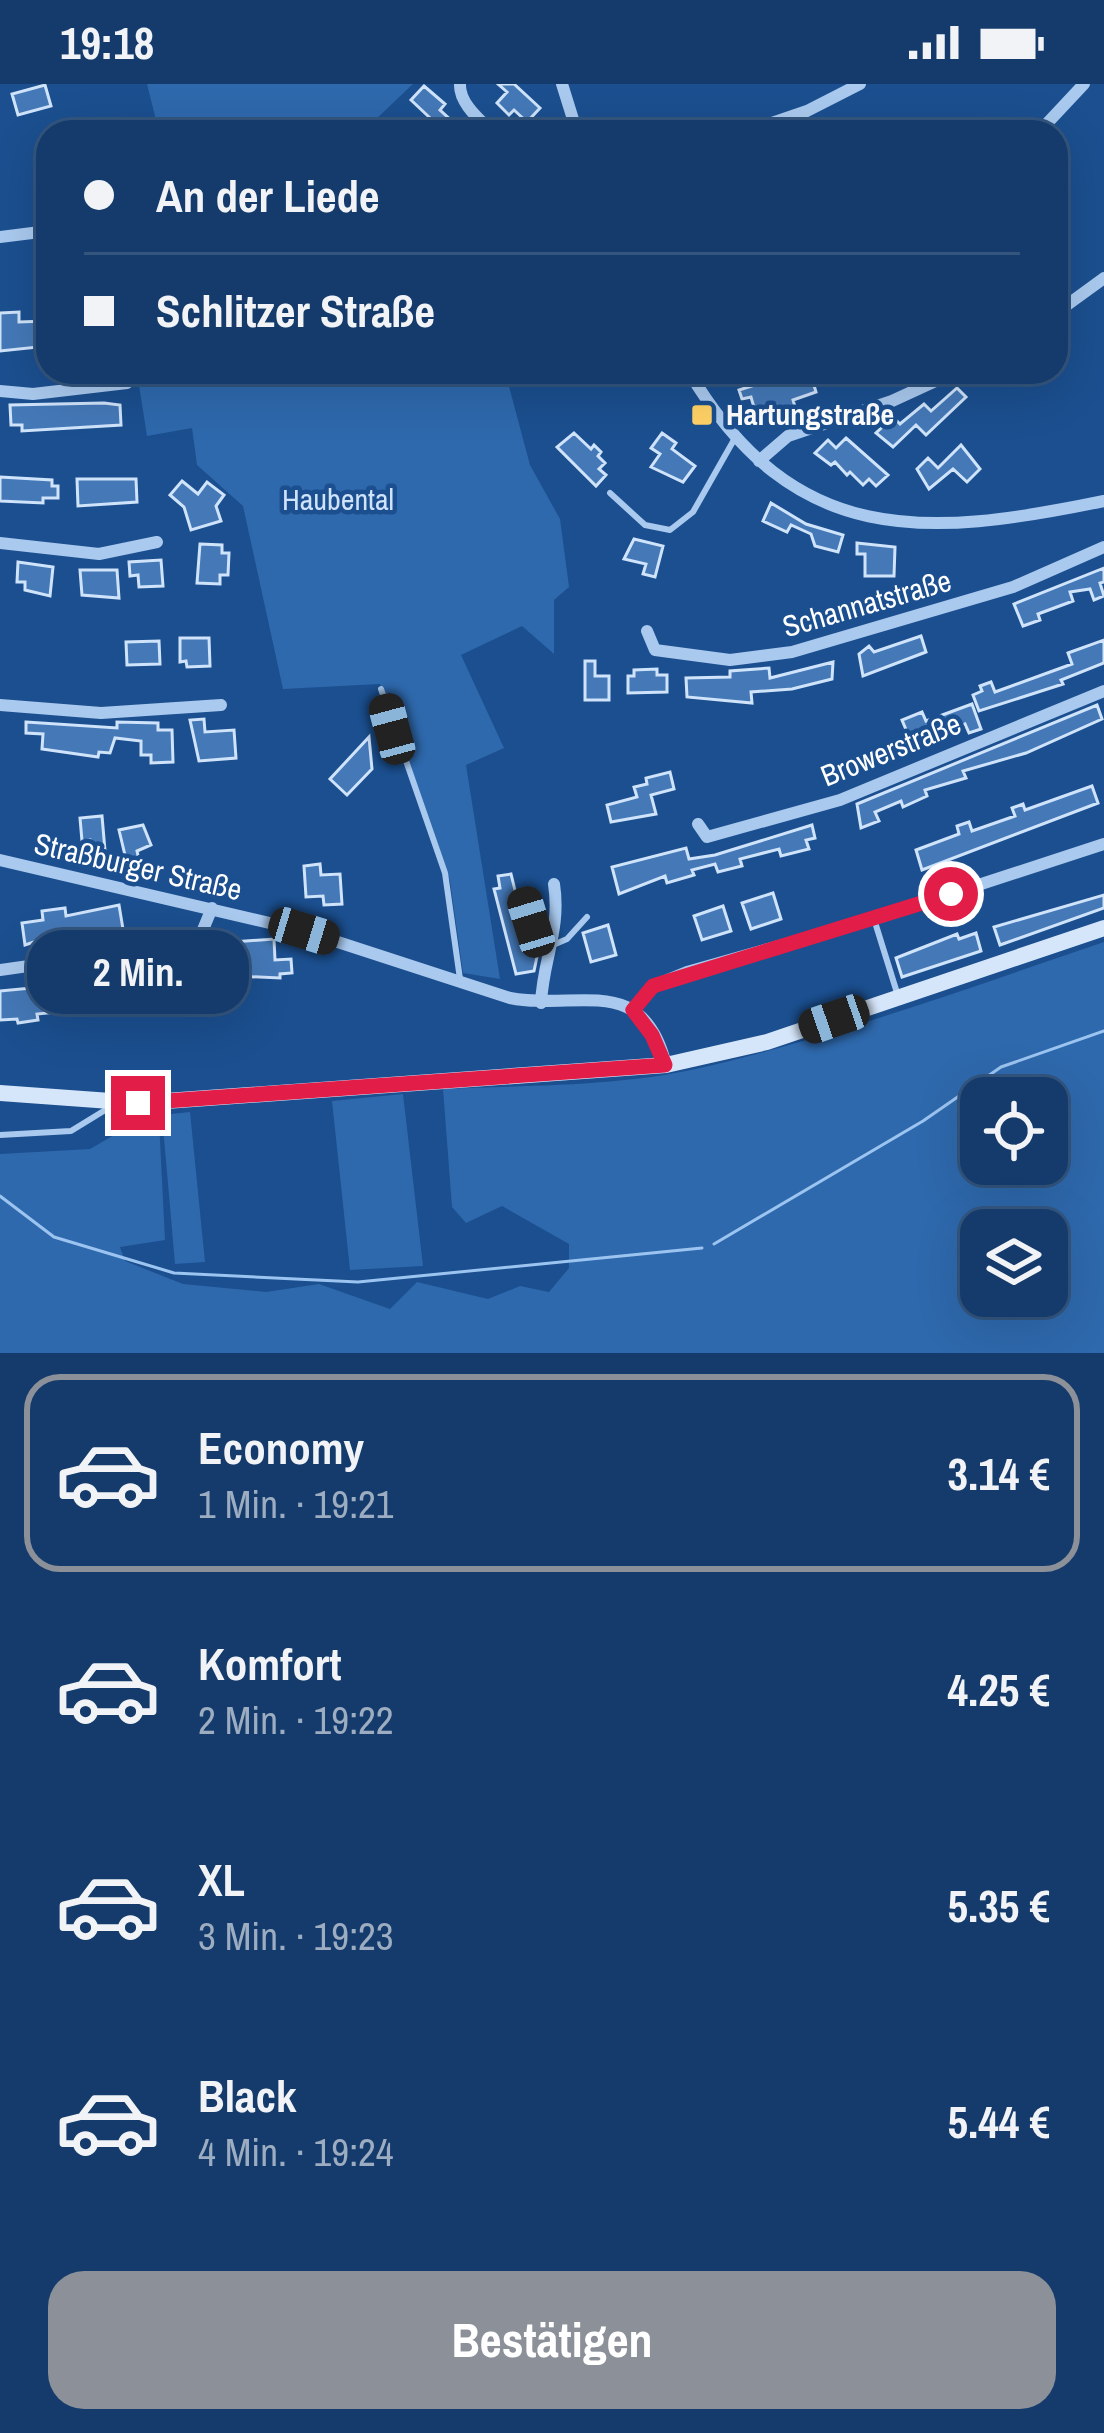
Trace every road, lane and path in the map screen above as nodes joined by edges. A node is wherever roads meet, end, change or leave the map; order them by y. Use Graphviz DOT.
graph roads {
  1 [pos="460,84"];
  2 [pos="562,84"];
  3 [pos="860,84"];
  4 [pos="1084,84"];
  5 [pos="480,120"];
  6 [pos="573,120"];
  7 [pos="782,120"];
  8 [pos="1050,120"];
  9 [pos="36,232"];
  10 [pos="0,237"];
  11 [pos="1104,278"];
  12 [pos="1068,304"];
  13 [pos="118,384"];
  14 [pos="697,384"];
  15 [pos="929,384"];
  16 [pos="0,391"];
  17 [pos="735,438"];
  18 [pos="759,460"];
  19 [pos="610,493"];
  20 [pos="1104,501"];
  21 [pos="157,542"];
  22 [pos="0,543"];
  23 [pos="1104,547"];
  24 [pos="647,631"];
  25 [pos="381,688"];
  26 [pos="1104,691"];
  27 [pos="0,705"];
  28 [pos="221,705"];
  29 [pos="698,824"];
  30 [pos="1104,844"];
  31 [pos="0,860"];
  32 [pos="554,884"];
  33 [pos="523,896"];
  34 [pos="212,908"];
  35 [pos="586,917"];
  36 [pos="874,919"];
  37 [pos="1104,928"];
  38 [pos="551,951"];
  39 [pos="0,970"];
  40 [pos="460,982"];
  41 [pos="898,997"];
  42 [pos="541,1003"];
  43 [pos="633,1010"];
  44 [pos="665,1065"];
  45 [pos="0,1093"];
  46 [pos="116,1103"];
  47 [pos="0,1135"];
  1 -- 5 [label="street"];
  2 -- 6 [label="street"];
  3 -- 7 [label="street"];
  4 -- 8 [label="street"];
  9 -- 10 [label="street"];
  11 -- 12 [label="street"];
  13 -- 16 [label="street"];
  14 -- 17 [label="street"];
  15 -- 18 [label="street"];
  17 -- 18 [label="street"];
  17 -- 19 [label="lane"];
  18 -- 20 [label="street"];
  21 -- 22 [label="street"];
  23 -- 24 [label="street, Schannatstraße"];
  25 -- 40 [label="lane"];
  26 -- 29 [label="street, Browerstraße"];
  27 -- 28 [label="street"];
  30 -- 36 [label="street"];
  31 -- 34 [label="street, Straßburger Straße"];
  32 -- 38 [label="street"];
  33 -- 38 [label="lane"];
  34 -- 39 [label="street"];
  34 -- 40 [label="street, Straßburger Straße"];
  35 -- 38 [label="lane"];
  36 -- 41 [label="lane"];
  36 -- 43 [label="street"];
  37 -- 41 [label="main road"];
  38 -- 42 [label="street"];
  40 -- 42 [label="street, Straßburger Straße"];
  41 -- 44 [label="main road"];
  42 -- 43 [label="street, Straßburger Straße"];
  43 -- 44 [label="street"];
  44 -- 46 [label="main road"];
  45 -- 46 [label="main road"];
  46 -- 47 [label="lane"];
}
